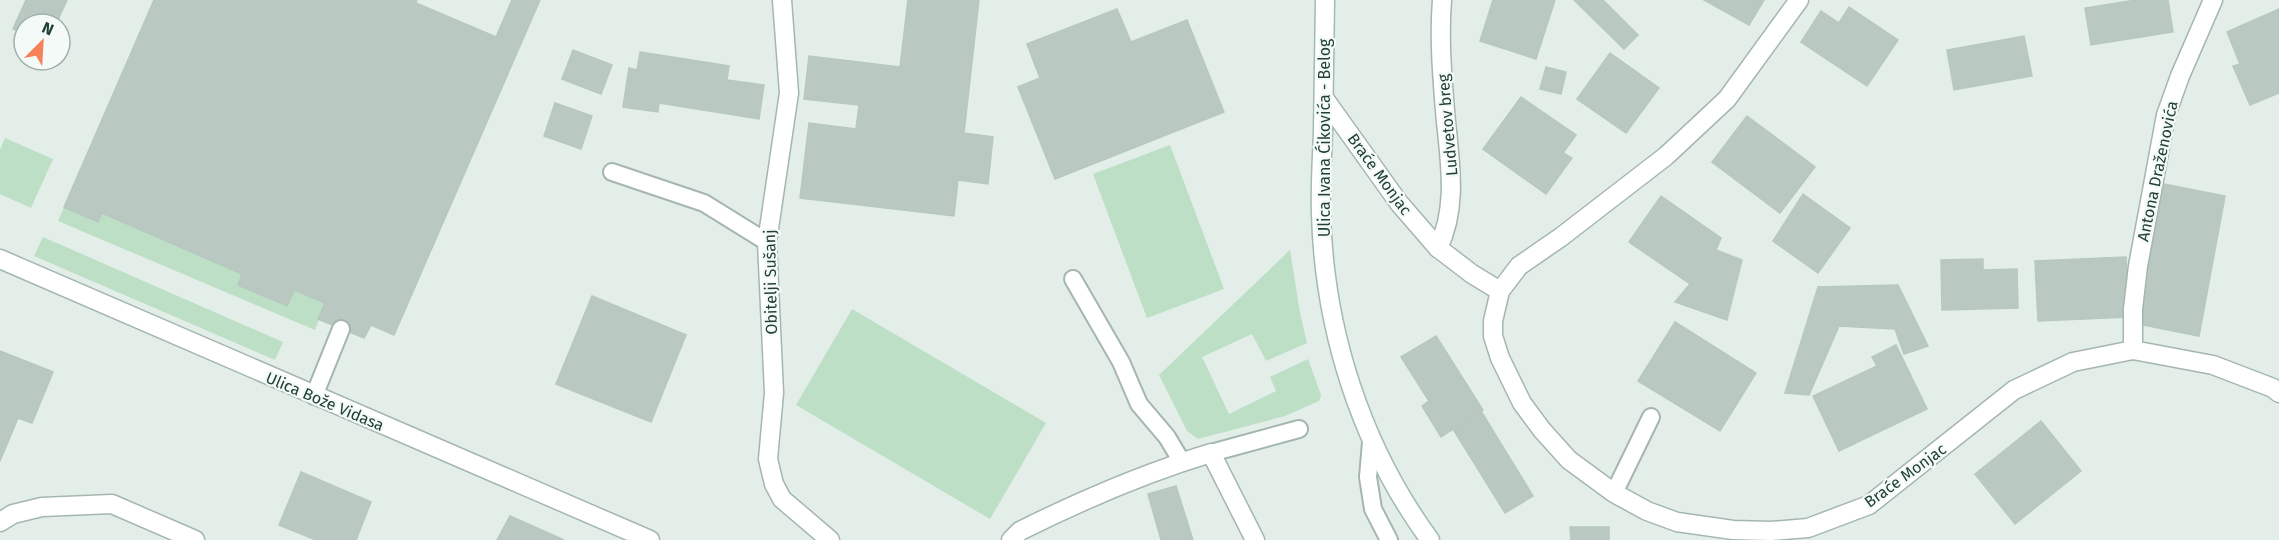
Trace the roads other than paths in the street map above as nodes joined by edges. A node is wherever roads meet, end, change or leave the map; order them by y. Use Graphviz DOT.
graph roads {
  1 [pos="782,0"];
  2 [pos="1325,0"];
  3 [pos="1442,0"];
  4 [pos="1799,0"];
  5 [pos="2213,0"];
  6 [pos="1324,98"];
  7 [pos="612,172"];
  8 [pos="767,242"];
  9 [pos="1438,248"];
  10 [pos="0,259"];
  11 [pos="1073,279"];
  12 [pos="1500,291"];
  13 [pos="341,329"];
  14 [pos="2133,350"];
  15 [pos="2279,393"];
  16 [pos="314,396"];
  17 [pos="1651,417"];
  18 [pos="1299,429"];
  19 [pos="1371,442"];
  20 [pos="1211,453"];
  21 [pos="1182,462"];
  22 [pos="1614,493"];
  23 [pos="0,522"];
  24 [pos="195,540"];
  25 [pos="651,540"];
  26 [pos="830,540"];
  27 [pos="1011,540"];
  28 [pos="1255,540"];
  29 [pos="1389,540"];
  30 [pos="1430,540"];
  1 -- 8 [label="street, Obitelji Sušanj"];
  2 -- 6 [label="street, Ulica Ivana Ćikovića - Belog"];
  3 -- 9 [label="street, Ludvetov breg"];
  4 -- 12 [label="street"];
  5 -- 14 [label="street, Antona Draženovića"];
  6 -- 9 [label="street, Braće Monjac"];
  6 -- 19 [label="street, Ulica Ivana Ćikovića - Belog"];
  7 -- 8 [label="lane"];
  8 -- 26 [label="street, Obitelji Sušanj"];
  9 -- 12 [label="street, Braće Monjac"];
  10 -- 16 [label="street, Ulica Bože Vidasa"];
  11 -- 21 [label="lane"];
  12 -- 22 [label="street, Braće Monjac"];
  13 -- 16 [label="lane"];
  14 -- 15 [label="street, Braće Monjac"];
  14 -- 22 [label="street, Braće Monjac"];
  16 -- 25 [label="street, Ulica Bože Vidasa"];
  17 -- 22 [label="lane"];
  18 -- 20 [label="lane"];
  19 -- 29 [label="lane"];
  19 -- 30 [label="street, Ulica Ivana Ćikovića - Belog"];
  20 -- 21 [label="street"];
  20 -- 28 [label="street"];
  21 -- 27 [label="street"];
  23 -- 24 [label="street"];
}
